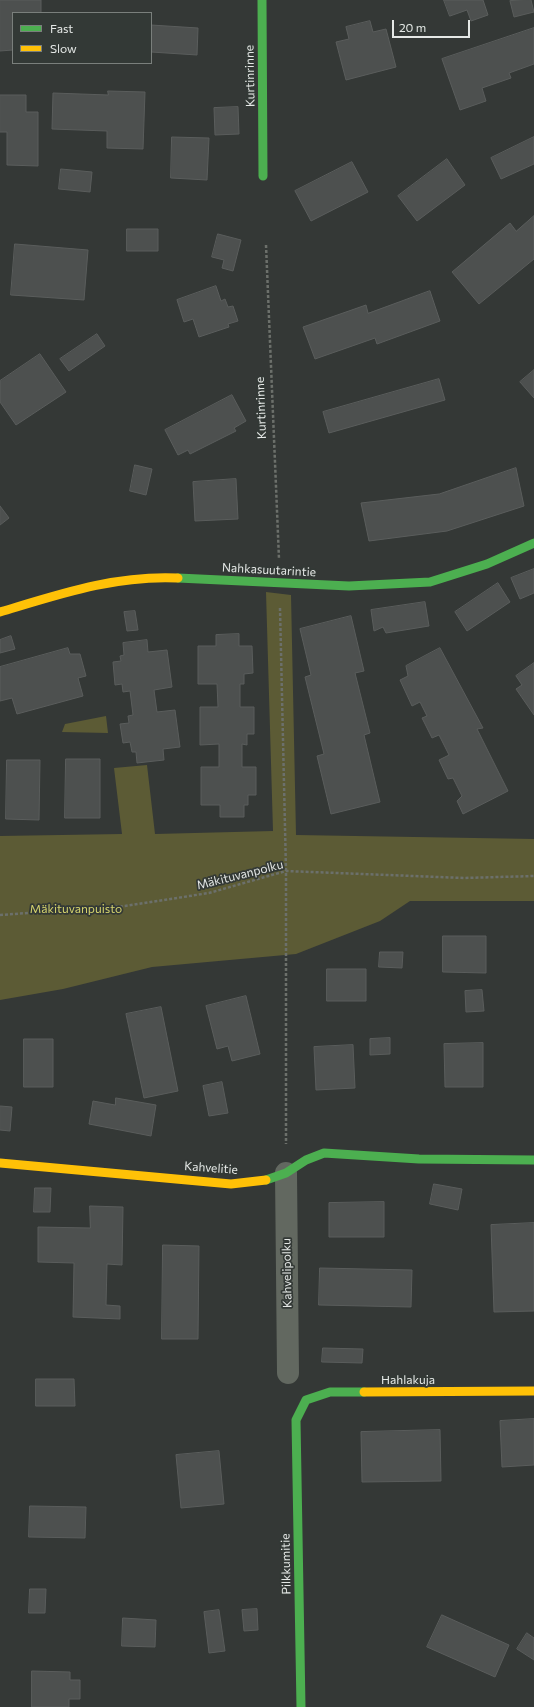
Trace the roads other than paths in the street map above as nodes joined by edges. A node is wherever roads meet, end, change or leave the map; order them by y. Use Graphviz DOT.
graph roads {
  1 [pos="262,0"];
  2 [pos="263,176"];
  3 [pos="534,543"];
  4 [pos="0,612"];
  5 [pos="534,1160"];
  6 [pos="0,1163"];
  7 [pos="286,1173"];
  8 [pos="288,1373"];
  9 [pos="534,1391"];
  10 [pos="296,1420"];
  11 [pos="301,1707"];
  1 -- 2 [label="street, Kurtinrinne"];
  3 -- 4 [label="street, Nahkasuutarintie"];
  5 -- 7 [label="street, Kahvelitie"];
  6 -- 7 [label="street, Kahvelitie"];
  7 -- 8 [label="street, Kahvelipolku"];
  9 -- 10 [label="street, Hahlakuja"];
  10 -- 11 [label="street, Pilkkumitie"];
}
